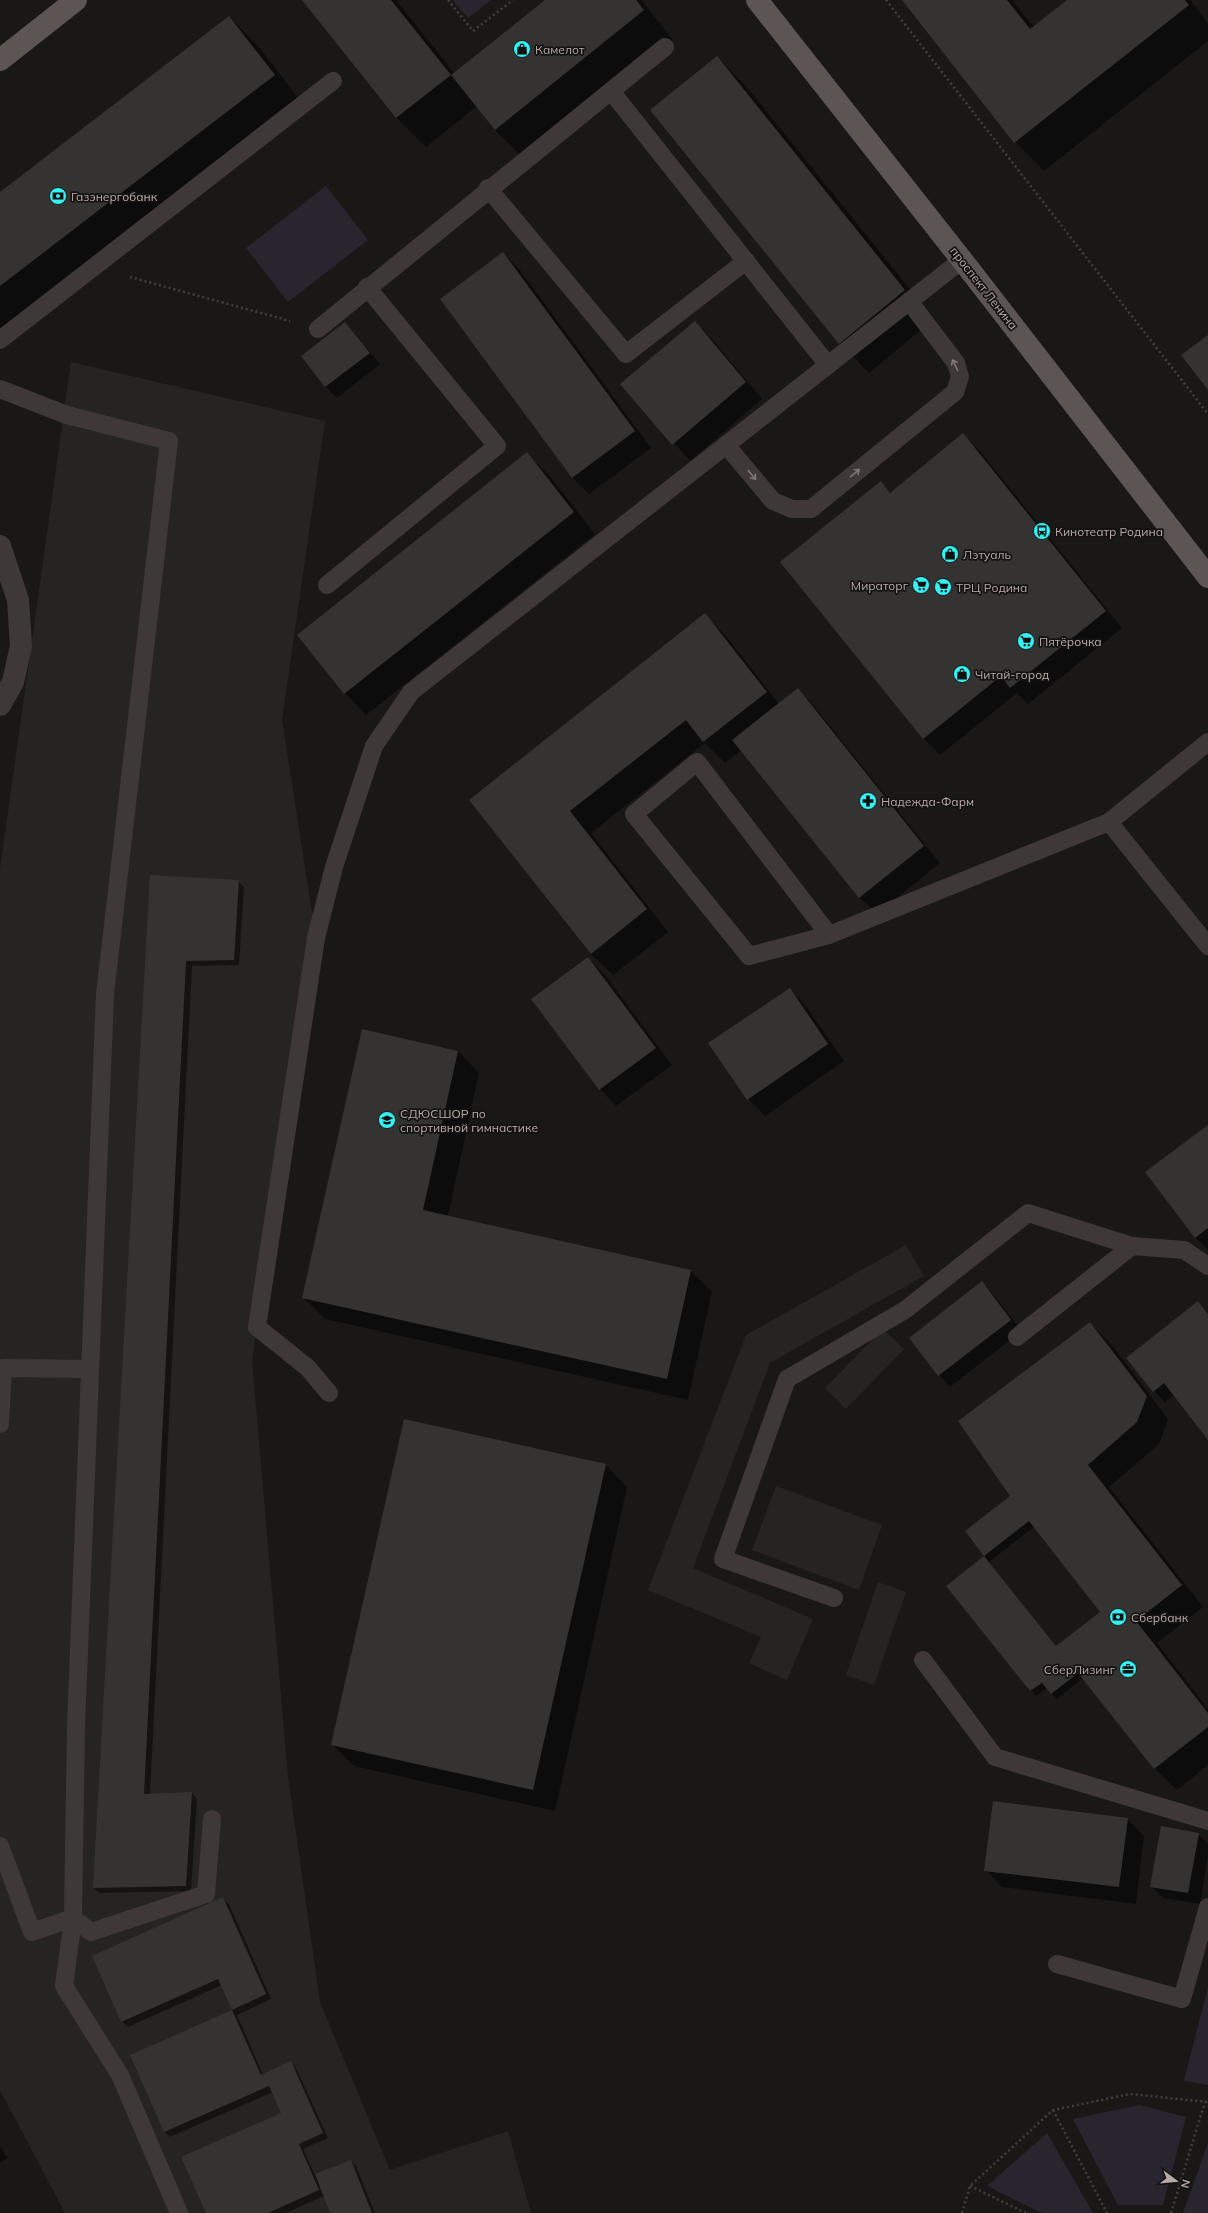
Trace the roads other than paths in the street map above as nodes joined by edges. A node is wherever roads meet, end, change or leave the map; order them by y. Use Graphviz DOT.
graph roads {
  1 [pos="76,0"];
  2 [pos="757,0"];
  3 [pos="665,47"];
  4 [pos="0,60"];
  5 [pos="333,80"];
  6 [pos="611,91"];
  7 [pos="488,188"];
  8 [pos="962,260"];
  9 [pos="746,261"];
  10 [pos="367,287"];
  11 [pos="909,301"];
  12 [pos="318,329"];
  13 [pos="0,340"];
  14 [pos="828,365"];
  15 [pos="0,389"];
  16 [pos="726,445"];
  17 [pos="0,546"];
  18 [pos="1208,577"];
  19 [pos="327,585"];
  20 [pos="0,705"];
  21 [pos="1208,742"];
  22 [pos="1109,822"];
  23 [pos="829,935"];
  24 [pos="1208,946"];
  25 [pos="1132,1246"];
  26 [pos="1208,1266"];
  27 [pos="1017,1337"];
  28 [pos="90,1369"];
  29 [pos="329,1393"];
  30 [pos="0,1424"];
  31 [pos="834,1598"];
  32 [pos="923,1660"];
  33 [pos="212,1820"];
  34 [pos="1208,1821"];
  35 [pos="0,1846"];
  36 [pos="1208,1907"];
  37 [pos="73,1918"];
  38 [pos="1057,1964"];
  39 [pos="179,2213"];
  1 -- 4 [label="main road"];
  2 -- 8 [label="main road, проспект Ленина"];
  3 -- 6 [label="lane"];
  5 -- 13 [label="lane"];
  6 -- 7 [label="lane"];
  6 -- 9 [label="lane"];
  7 -- 9 [label="lane"];
  7 -- 10 [label="lane"];
  8 -- 11 [label="lane"];
  8 -- 18 [label="main road, проспект Ленина"];
  9 -- 14 [label="lane"];
  10 -- 12 [label="lane"];
  10 -- 19 [label="lane"];
  11 -- 14 [label="lane"];
  16 -- 11 [label="lane, one-way"];
  14 -- 16 [label="lane"];
  15 -- 28 [label="lane"];
  16 -- 29 [label="lane"];
  17 -- 20 [label="street"];
  21 -- 22 [label="lane"];
  22 -- 23 [label="lane"];
  22 -- 24 [label="lane"];
  23 -- 23 [label="lane"];
  25 -- 26 [label="lane"];
  25 -- 27 [label="lane"];
  25 -- 31 [label="lane"];
  28 -- 30 [label="lane"];
  28 -- 37 [label="lane"];
  32 -- 34 [label="lane"];
  33 -- 37 [label="lane"];
  35 -- 37 [label="lane"];
  36 -- 38 [label="lane"];
  37 -- 39 [label="lane"];
}
